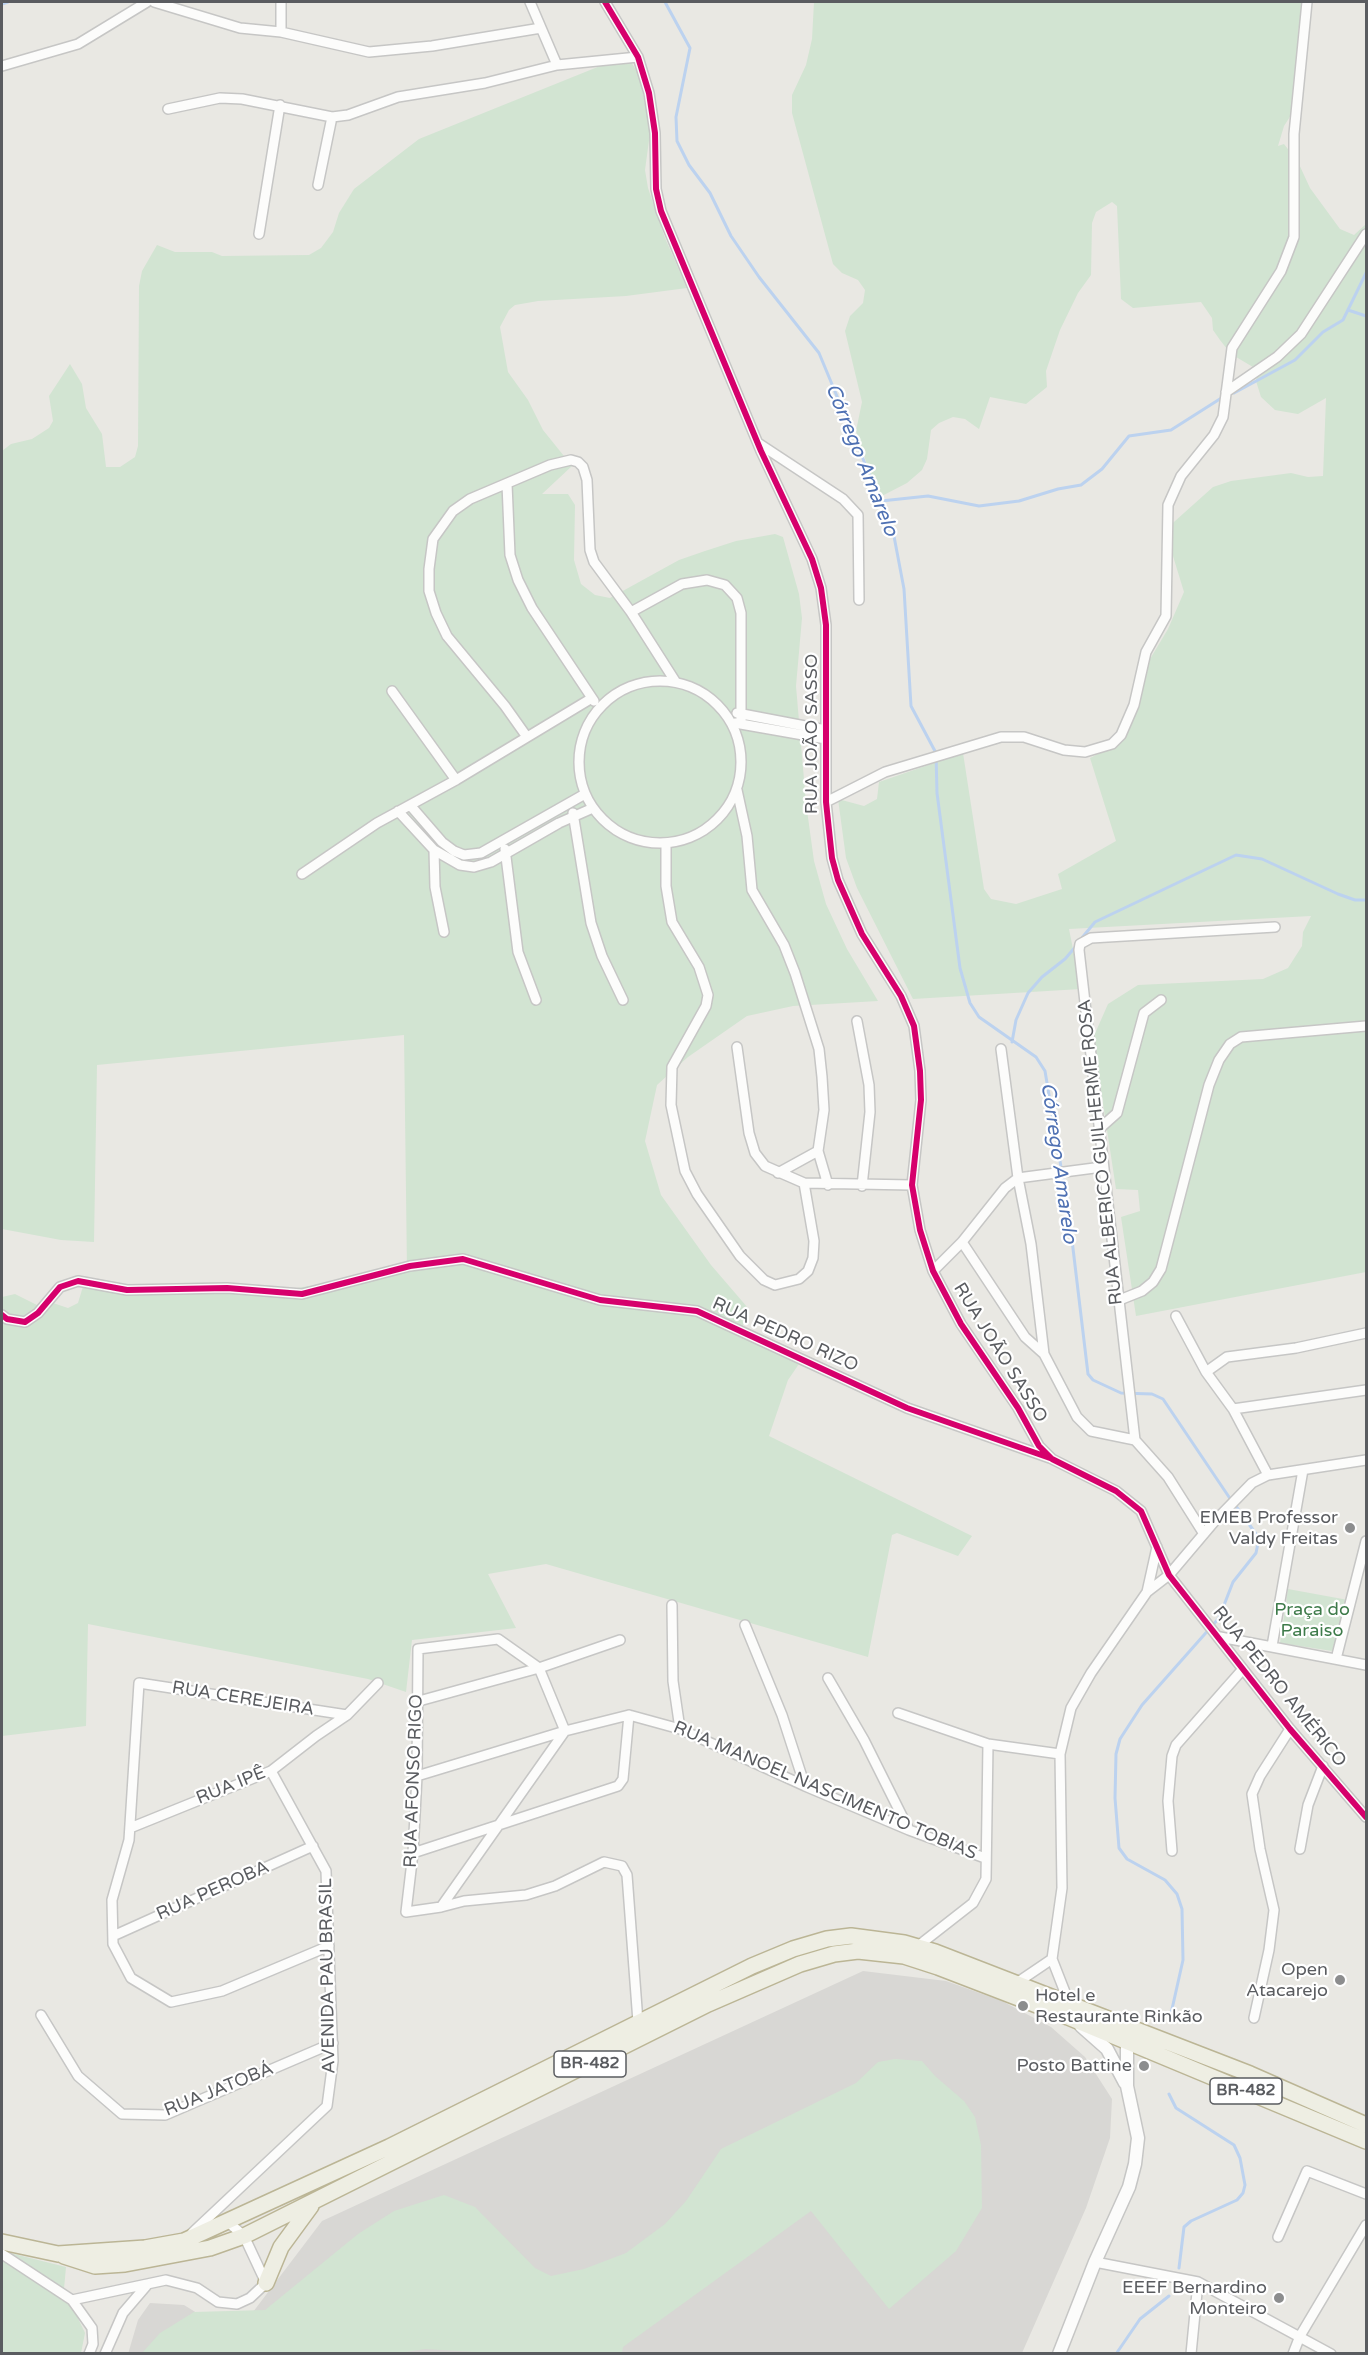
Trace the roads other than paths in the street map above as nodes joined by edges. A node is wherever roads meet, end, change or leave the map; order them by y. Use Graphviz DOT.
graph roads {
  1 [pos="147,2"];
  2 [pos="154,2"];
  3 [pos="281,2"];
  4 [pos="530,2"];
  5 [pos="605,2"];
  6 [pos="1307,2"];
  7 [pos="541,28"];
  8 [pos="281,32"];
  9 [pos="638,57"];
  10 [pos="557,65"];
  11 [pos="2,66"];
  12 [pos="280,105"];
  13 [pos="168,109"];
  14 [pos="332,117"];
  15 [pos="318,185"];
  16 [pos="259,234"];
  17 [pos="1366,234"];
  18 [pos="1226,393"];
  19 [pos="758,443"];
  20 [pos="507,484"];
  21 [pos="859,600"];
  22 [pos="631,612"];
  23 [pos="675,681"];
  24 [pos="392,691"];
  25 [pos="592,698"];
  26 [pos="599,708"];
  27 [pos="725,711"];
  28 [pos="740,714"];
  29 [pos="737,723"];
  30 [pos="826,734"];
  31 [pos="526,737"];
  32 [pos="456,780"];
  33 [pos="737,790"];
  34 [pos="585,794"];
  35 [pos="568,802"];
  36 [pos="826,802"];
  37 [pos="410,805"];
  38 [pos="593,808"];
  39 [pos="398,811"];
  40 [pos="574,816"];
  41 [pos="502,841"];
  42 [pos="666,843"];
  43 [pos="434,850"];
  44 [pos="507,853"];
  45 [pos="302,874"];
  46 [pos="1275,927"];
  47 [pos="444,932"];
  48 [pos="536,1000"];
  49 [pos="622,1000"];
  50 [pos="1161,1000"];
  51 [pos="857,1021"];
  52 [pos="1366,1026"];
  53 [pos="737,1047"];
  54 [pos="1001,1049"];
  55 [pos="1098,1130"];
  56 [pos="818,1151"];
  57 [pos="1102,1167"];
  58 [pos="778,1173"];
  59 [pos="1018,1178"];
  60 [pos="804,1183"];
  61 [pos="828,1185"];
  62 [pos="912,1185"];
  63 [pos="862,1186"];
  64 [pos="962,1242"];
  65 [pos="933,1271"];
  66 [pos="1117,1301"];
  67 [pos="2,1315"];
  68 [pos="1176,1316"];
  69 [pos="1366,1333"];
  70 [pos="1044,1354"];
  71 [pos="1206,1372"];
  72 [pos="1366,1390"];
  73 [pos="1233,1409"];
  74 [pos="1135,1440"];
  75 [pos="1052,1458"];
  76 [pos="1366,1460"];
  77 [pos="1303,1470"];
  78 [pos="1268,1475"];
  79 [pos="1204,1534"];
  80 [pos="1366,1540"];
  81 [pos="1157,1547"];
  82 [pos="1169,1575"];
  83 [pos="1147,1592"];
  84 [pos="672,1605"];
  85 [pos="745,1625"];
  86 [pos="1214,1630"];
  87 [pos="620,1640"];
  88 [pos="1272,1646"];
  89 [pos="1336,1659"];
  90 [pos="1366,1665"];
  91 [pos="539,1668"];
  92 [pos="1243,1670"];
  93 [pos="828,1678"];
  94 [pos="378,1683"];
  95 [pos="419,1701"];
  96 [pos="898,1713"];
  97 [pos="347,1715"];
  98 [pos="629,1715"];
  99 [pos="680,1729"];
  100 [pos="1290,1729"];
  101 [pos="565,1731"];
  102 [pos="988,1744"];
  103 [pos="1060,1754"];
  104 [pos="1323,1766"];
  105 [pos="271,1770"];
  106 [pos="417,1776"];
  107 [pos="805,1786"];
  108 [pos="1366,1816"];
  109 [pos="496,1825"];
  110 [pos="130,1828"];
  111 [pos="909,1830"];
  112 [pos="313,1846"];
  113 [pos="1300,1849"];
  114 [pos="1172,1851"];
  115 [pos="413,1853"];
  116 [pos="985,1858"];
  117 [pos="441,1907"];
  118 [pos="112,1936"];
  119 [pos="329,1946"];
  120 [pos="918,1946"];
  121 [pos="1052,1959"];
  122 [pos="1018,1982"];
  123 [pos="703,1989"];
  124 [pos="708,2004"];
  125 [pos="1069,2011"];
  126 [pos="41,2015"];
  127 [pos="1254,2018"];
  128 [pos="638,2022"];
  129 [pos="1127,2041"];
  130 [pos="333,2043"];
  131 [pos="1107,2049"];
  132 [pos="544,2068"];
  133 [pos="552,2084"];
  134 [pos="1127,2086"];
  135 [pos="1366,2125"];
  136 [pos="1366,2141"];
  137 [pos="389,2147"];
  138 [pos="373,2171"];
  139 [pos="1366,2194"];
  140 [pos="315,2201"];
  141 [pos="228,2222"];
  142 [pos="1366,2225"];
  143 [pos="244,2236"];
  144 [pos="1278,2237"];
  145 [pos="184,2241"];
  146 [pos="2,2242"];
  147 [pos="2,2254"];
  148 [pos="58,2254"];
  149 [pos="1095,2262"];
  150 [pos="1198,2282"];
  151 [pos="266,2283"];
  152 [pos="147,2285"];
  153 [pos="72,2300"];
  154 [pos="1300,2336"];
  155 [pos="89,2354"];
  156 [pos="105,2354"];
  157 [pos="1059,2354"];
  158 [pos="1191,2354"];
  159 [pos="1293,2354"];
  160 [pos="1331,2354"];
  1 -- 11 [label="street"];
  2 -- 8 [label="street"];
  3 -- 8 [label="street"];
  4 -- 7 [label="street"];
  5 -- 9 [label="street, RUA JOÃO SASSO"];
  6 -- 18 [label="street"];
  7 -- 8 [label="street"];
  7 -- 10 [label="street"];
  9 -- 10 [label="street"];
  9 -- 19 [label="street, RUA JOÃO SASSO"];
  10 -- 14 [label="street"];
  12 -- 13 [label="street"];
  12 -- 14 [label="street"];
  12 -- 16 [label="street"];
  14 -- 15 [label="street"];
  17 -- 18 [label="street"];
  18 -- 36 [label="street"];
  19 -- 21 [label="street"];
  19 -- 30 [label="street, RUA JOÃO SASSO"];
  20 -- 22 [label="street"];
  20 -- 25 [label="street"];
  20 -- 31 [label="street"];
  22 -- 23 [label="street"];
  22 -- 28 [label="street"];
  23 -- 26 [label="street"];
  23 -- 27 [label="street"];
  24 -- 32 [label="street"];
  25 -- 26 [label="street"];
  25 -- 31 [label="street"];
  26 -- 34 [label="street"];
  27 -- 28 [label="street"];
  27 -- 29 [label="street"];
  28 -- 29 [label="street"];
  28 -- 30 [label="street"];
  29 -- 30 [label="street"];
  29 -- 33 [label="street"];
  30 -- 36 [label="street, RUA JOÃO SASSO"];
  31 -- 32 [label="street"];
  32 -- 37 [label="street"];
  33 -- 42 [label="street"];
  33 -- 56 [label="street"];
  34 -- 35 [label="street"];
  34 -- 38 [label="street"];
  35 -- 40 [label="street"];
  35 -- 41 [label="street"];
  36 -- 62 [label="street, RUA JOÃO SASSO"];
  37 -- 39 [label="street"];
  37 -- 41 [label="street"];
  38 -- 40 [label="street"];
  38 -- 42 [label="street"];
  39 -- 43 [label="street"];
  39 -- 45 [label="street"];
  40 -- 44 [label="street"];
  40 -- 49 [label="street"];
  41 -- 44 [label="street"];
  42 -- 60 [label="street"];
  43 -- 44 [label="street"];
  43 -- 47 [label="street"];
  44 -- 48 [label="street"];
  46 -- 55 [label="street, RUA ALBERICO GUILHERME ROSA"];
  50 -- 55 [label="street"];
  51 -- 63 [label="street"];
  52 -- 66 [label="street"];
  53 -- 58 [label="street"];
  54 -- 59 [label="street"];
  55 -- 57 [label="street, RUA ALBERICO GUILHERME ROSA"];
  56 -- 58 [label="street"];
  56 -- 61 [label="street"];
  57 -- 59 [label="street"];
  57 -- 66 [label="street, RUA ALBERICO GUILHERME ROSA"];
  58 -- 60 [label="street"];
  59 -- 64 [label="street"];
  59 -- 70 [label="street"];
  60 -- 61 [label="street"];
  61 -- 63 [label="street"];
  62 -- 63 [label="street"];
  62 -- 65 [label="street, RUA JOÃO SASSO"];
  64 -- 65 [label="street"];
  64 -- 70 [label="street"];
  65 -- 75 [label="street, RUA JOÃO SASSO"];
  66 -- 74 [label="street, RUA ALBERICO GUILHERME ROSA"];
  67 -- 75 [label="street, RUA PEDRO RIZO"];
  68 -- 71 [label="street"];
  69 -- 71 [label="street"];
  70 -- 74 [label="street"];
  71 -- 73 [label="street"];
  72 -- 73 [label="street"];
  73 -- 78 [label="street"];
  74 -- 79 [label="street"];
  75 -- 81 [label="street, RUA JOÃO SASSO"];
  76 -- 77 [label="street"];
  77 -- 78 [label="street"];
  77 -- 88 [label="street"];
  78 -- 79 [label="street"];
  79 -- 82 [label="street"];
  80 -- 89 [label="street"];
  81 -- 82 [label="street, RUA JOÃO SASSO"];
  81 -- 83 [label="street"];
  82 -- 83 [label="street"];
  82 -- 86 [label="street, RUA PEDRO AMÉRICO"];
  83 -- 103 [label="street"];
  84 -- 99 [label="street"];
  85 -- 107 [label="street"];
  86 -- 88 [label="street"];
  86 -- 92 [label="street, RUA PEDRO AMÉRICO"];
  87 -- 91 [label="street"];
  88 -- 89 [label="street"];
  89 -- 90 [label="street"];
  91 -- 95 [label="street"];
  91 -- 95 [label="street, RUA AFONSO RIGO"];
  91 -- 101 [label="street"];
  92 -- 100 [label="street, RUA PEDRO AMÉRICO"];
  92 -- 114 [label="street"];
  93 -- 111 [label="street"];
  94 -- 97 [label="street, RUA IPÊ"];
  95 -- 106 [label="street, RUA AFONSO RIGO"];
  96 -- 102 [label="street"];
  97 -- 105 [label="street, RUA IPÊ"];
  97 -- 110 [label="street, RUA CEREJEIRA"];
  98 -- 99 [label="street, RUA MANOEL NASCIMENTO TOBIAS"];
  98 -- 101 [label="street"];
  98 -- 109 [label="street"];
  99 -- 107 [label="street, RUA MANOEL NASCIMENTO TOBIAS"];
  100 -- 104 [label="street, RUA PEDRO AMÉRICO"];
  100 -- 127 [label="street"];
  101 -- 106 [label="street"];
  101 -- 109 [label="street"];
  102 -- 103 [label="street"];
  102 -- 116 [label="street"];
  103 -- 121 [label="street"];
  104 -- 108 [label="street, RUA PEDRO AMÉRICO"];
  104 -- 113 [label="street"];
  105 -- 110 [label="street, RUA IPÊ"];
  105 -- 112 [label="street, AVENIDA PAU BRASIL"];
  106 -- 115 [label="street, RUA AFONSO RIGO"];
  107 -- 111 [label="street, RUA MANOEL NASCIMENTO TOBIAS"];
  109 -- 115 [label="street"];
  109 -- 117 [label="street"];
  110 -- 118 [label="street"];
  111 -- 116 [label="street, RUA MANOEL NASCIMENTO TOBIAS"];
  112 -- 118 [label="street, RUA PEROBA"];
  112 -- 119 [label="street, AVENIDA PAU BRASIL"];
  115 -- 117 [label="street, RUA AFONSO RIGO"];
  116 -- 120 [label="street"];
  117 -- 128 [label="street"];
  118 -- 119 [label="street"];
  119 -- 130 [label="street, AVENIDA PAU BRASIL"];
  120 -- 122 [label="highway, BR-482"];
  120 -- 123 [label="highway, BR-482"];
  121 -- 122 [label="street"];
  121 -- 125 [label="street"];
  122 -- 125 [label="highway, BR-482"];
  123 -- 124 [label="highway"];
  123 -- 128 [label="highway, BR-482"];
  124 -- 125 [label="highway, BR-482"];
  124 -- 133 [label="highway, BR-482"];
  125 -- 129 [label="highway, BR-482"];
  125 -- 131 [label="street"];
  126 -- 130 [label="street, RUA JATOBÁ"];
  128 -- 132 [label="highway, BR-482"];
  129 -- 131 [label="street"];
  129 -- 134 [label="street"];
  129 -- 135 [label="highway, BR-482"];
  129 -- 136 [label="highway, BR-482"];
  130 -- 145 [label="street, AVENIDA PAU BRASIL"];
  131 -- 134 [label="street"];
  132 -- 133 [label="highway"];
  132 -- 137 [label="highway, BR-482"];
  133 -- 138 [label="highway, BR-482"];
  134 -- 149 [label="street"];
  137 -- 138 [label="highway"];
  137 -- 141 [label="highway, BR-482"];
  138 -- 140 [label="highway, BR-482"];
  139 -- 144 [label="street"];
  140 -- 143 [label="highway, BR-482"];
  140 -- 151 [label="highway"];
  141 -- 143 [label="street"];
  141 -- 145 [label="highway, BR-482"];
  142 -- 154 [label="street"];
  143 -- 148 [label="highway, BR-482"];
  143 -- 151 [label="street"];
  145 -- 148 [label="highway, BR-482"];
  146 -- 148 [label="highway, BR-482"];
  147 -- 153 [label="street"];
  149 -- 150 [label="street"];
  149 -- 157 [label="street"];
  150 -- 154 [label="street"];
  150 -- 158 [label="street"];
  151 -- 152 [label="street"];
  152 -- 153 [label="street"];
  152 -- 156 [label="street"];
  153 -- 155 [label="street"];
  154 -- 159 [label="street"];
  154 -- 160 [label="street"];
}
